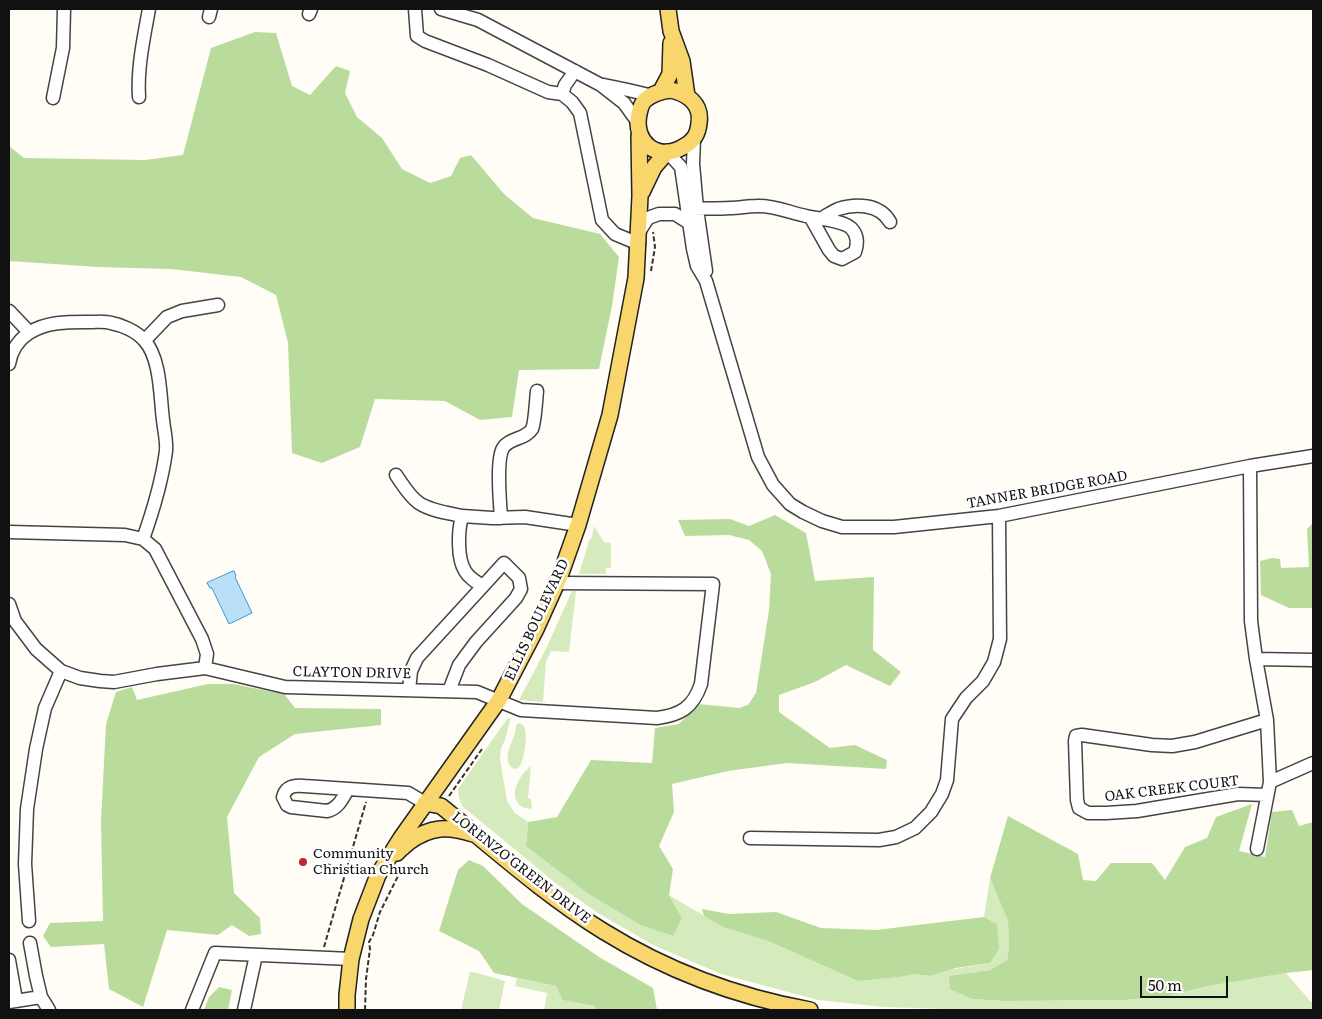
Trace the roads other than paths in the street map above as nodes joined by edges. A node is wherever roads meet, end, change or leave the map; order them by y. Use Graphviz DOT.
graph roads {
  1 [pos="64,9"];
  2 [pos="149,9"];
  3 [pos="415,9"];
  4 [pos="441,9"];
  5 [pos="668,9"];
  6 [pos="480,15"];
  7 [pos="671,31"];
  8 [pos="575,71"];
  9 [pos="601,85"];
  10 [pos="562,94"];
  11 [pos="657,94"];
  12 [pos="688,96"];
  13 [pos="139,97"];
  14 [pos="53,98"];
  15 [pos="638,128"];
  16 [pos="694,138"];
  17 [pos="667,152"];
  18 [pos="640,196"];
  19 [pos="692,209"];
  20 [pos="890,222"];
  21 [pos="689,223"];
  22 [pos="639,238"];
  23 [pos="706,281"];
  24 [pos="218,305"];
  25 [pos="9,311"];
  26 [pos="29,332"];
  27 [pos="145,340"];
  28 [pos="9,364"];
  29 [pos="537,391"];
  30 [pos="1313,456"];
  31 [pos="1250,466"];
  32 [pos="396,476"];
  33 [pos="462,516"];
  34 [pos="999,516"];
  35 [pos="500,518"];
  36 [pos="578,525"];
  37 [pos="9,532"];
  38 [pos="143,539"];
  39 [pos="557,583"];
  40 [pos="483,586"];
  41 [pos="9,604"];
  42 [pos="1256,659"];
  43 [pos="1313,660"];
  44 [pos="205,668"];
  45 [pos="61,671"];
  46 [pos="409,690"];
  47 [pos="449,691"];
  48 [pos="499,700"];
  49 [pos="1267,720"];
  50 [pos="1313,763"];
  51 [pos="348,789"];
  52 [pos="1269,789"];
  53 [pos="425,803"];
  54 [pos="750,838"];
  55 [pos="487,843"];
  56 [pos="1257,849"];
  57 [pos="378,875"];
  58 [pos="29,921"];
  59 [pos="30,943"];
  60 [pos="256,955"];
  61 [pos="352,959"];
  62 [pos="9,960"];
  63 [pos="42,997"];
  64 [pos="12,1001"];
  65 [pos="49,1010"];
  66 [pos="192,1010"];
  67 [pos="244,1010"];
  68 [pos="347,1010"];
  69 [pos="810,1010"];
  1 -- 14 [label="street"];
  2 -- 13 [label="street"];
  3 -- 10 [label="street"];
  4 -- 6 [label="street"];
  5 -- 7 [label="main road"];
  6 -- 8 [label="street"];
  7 -- 11 [label="main road"];
  7 -- 12 [label="main road"];
  8 -- 9 [label="street"];
  8 -- 10 [label="street"];
  9 -- 11 [label="street"];
  9 -- 15 [label="street"];
  10 -- 22 [label="street"];
  11 -- 12 [label="main road"];
  11 -- 15 [label="main road"];
  12 -- 16 [label="main road"];
  15 -- 17 [label="main road"];
  15 -- 18 [label="main road, ELLIS BOULEVARD"];
  16 -- 17 [label="main road"];
  16 -- 19 [label="street, TANNER BRIDGE ROAD"];
  17 -- 18 [label="main road, ELLIS BOULEVARD"];
  17 -- 19 [label="street, TANNER BRIDGE ROAD"];
  18 -- 22 [label="main road, ELLIS BOULEVARD"];
  19 -- 20 [label="street"];
  19 -- 21 [label="street, TANNER BRIDGE ROAD"];
  19 -- 23 [label="street, TANNER BRIDGE ROAD"];
  21 -- 22 [label="street"];
  21 -- 23 [label="street, TANNER BRIDGE ROAD"];
  22 -- 36 [label="main road, ELLIS BOULEVARD"];
  23 -- 34 [label="street, TANNER BRIDGE ROAD"];
  24 -- 27 [label="street"];
  25 -- 26 [label="street"];
  26 -- 27 [label="street"];
  26 -- 28 [label="street"];
  27 -- 38 [label="street"];
  29 -- 35 [label="street"];
  30 -- 31 [label="street, TANNER BRIDGE ROAD"];
  31 -- 34 [label="street, TANNER BRIDGE ROAD"];
  31 -- 42 [label="street"];
  32 -- 33 [label="street"];
  33 -- 35 [label="street"];
  33 -- 40 [label="street"];
  34 -- 54 [label="street"];
  35 -- 36 [label="street"];
  36 -- 39 [label="main road, ELLIS BOULEVARD"];
  37 -- 38 [label="street"];
  38 -- 44 [label="street"];
  39 -- 48 [label="main road, ELLIS BOULEVARD"];
  39 -- 48 [label="street, CLAYTON DRIVE"];
  40 -- 46 [label="street"];
  40 -- 47 [label="street"];
  41 -- 45 [label="street, CLAYTON DRIVE"];
  42 -- 43 [label="street"];
  42 -- 49 [label="street"];
  44 -- 45 [label="street, CLAYTON DRIVE"];
  44 -- 46 [label="street, CLAYTON DRIVE"];
  45 -- 58 [label="street"];
  46 -- 47 [label="street, CLAYTON DRIVE"];
  47 -- 48 [label="street, CLAYTON DRIVE"];
  48 -- 53 [label="main road, ELLIS BOULEVARD"];
  49 -- 52 [label="street"];
  49 -- 52 [label="street, OAK CREEK COURT"];
  50 -- 52 [label="street, OAK CREEK COURT"];
  51 -- 53 [label="street"];
  52 -- 56 [label="street"];
  53 -- 55 [label="main road, LORENZO GREEN DRIVE"];
  53 -- 57 [label="main road, ELLIS BOULEVARD"];
  55 -- 57 [label="main road"];
  55 -- 69 [label="main road, LORENZO GREEN DRIVE"];
  57 -- 61 [label="main road, ELLIS BOULEVARD"];
  59 -- 63 [label="street"];
  60 -- 61 [label="street"];
  60 -- 66 [label="street"];
  60 -- 67 [label="street"];
  61 -- 68 [label="main road, ELLIS BOULEVARD"];
  62 -- 64 [label="street"];
  63 -- 64 [label="street"];
  63 -- 65 [label="street"];
}
